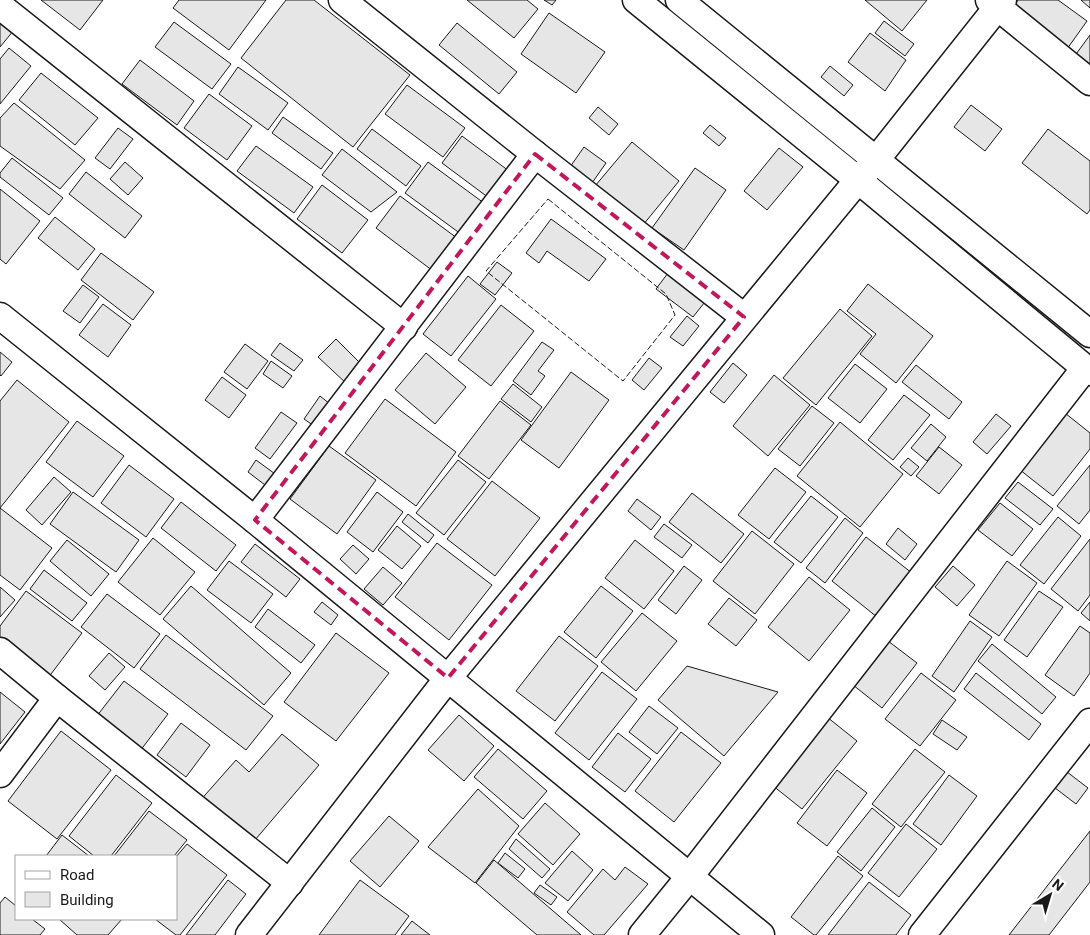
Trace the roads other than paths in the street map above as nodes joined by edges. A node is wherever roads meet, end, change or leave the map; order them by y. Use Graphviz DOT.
graph roads {
  1 [pos="342,0"];
  2 [pos="636,0"];
  3 [pos="679,0"];
  4 [pos="996,2"];
  5 [pos="0,6"];
  6 [pos="1090,82"];
  7 [pos="536,154"];
  8 [pos="876,160"];
  9 [pos="858,180"];
  10 [pos="0,316"];
  11 [pos="744,317"];
  12 [pos="404,327"];
  13 [pos="1090,334"];
  14 [pos="1088,370"];
  15 [pos="255,520"];
  16 [pos="0,651"];
  17 [pos="448,678"];
  18 [pos="57,698"];
  19 [pos="1090,722"];
  20 [pos="0,774"];
  21 [pos="690,876"];
  22 [pos="290,883"];
  23 [pos="249,935"];
  24 [pos="642,935"];
  25 [pos="761,935"];
  26 [pos="922,935"];
  1 -- 7 [label="street"];
  2 -- 9 [label="street"];
  3 -- 8 [label="street"];
  4 -- 6 [label="street"];
  4 -- 8 [label="street"];
  5 -- 12 [label="street"];
  7 -- 11 [label="street"];
  7 -- 12 [label="street"];
  8 -- 9 [label="street"];
  8 -- 13 [label="street"];
  9 -- 11 [label="street"];
  9 -- 14 [label="street"];
  10 -- 15 [label="street"];
  11 -- 17 [label="street"];
  12 -- 15 [label="street"];
  14 -- 21 [label="street"];
  15 -- 17 [label="street"];
  16 -- 18 [label="street"];
  17 -- 21 [label="street"];
  17 -- 22 [label="street"];
  18 -- 20 [label="street"];
  18 -- 22 [label="street"];
  19 -- 26 [label="street"];
  21 -- 24 [label="street"];
  21 -- 25 [label="street"];
  22 -- 23 [label="street"];
}
